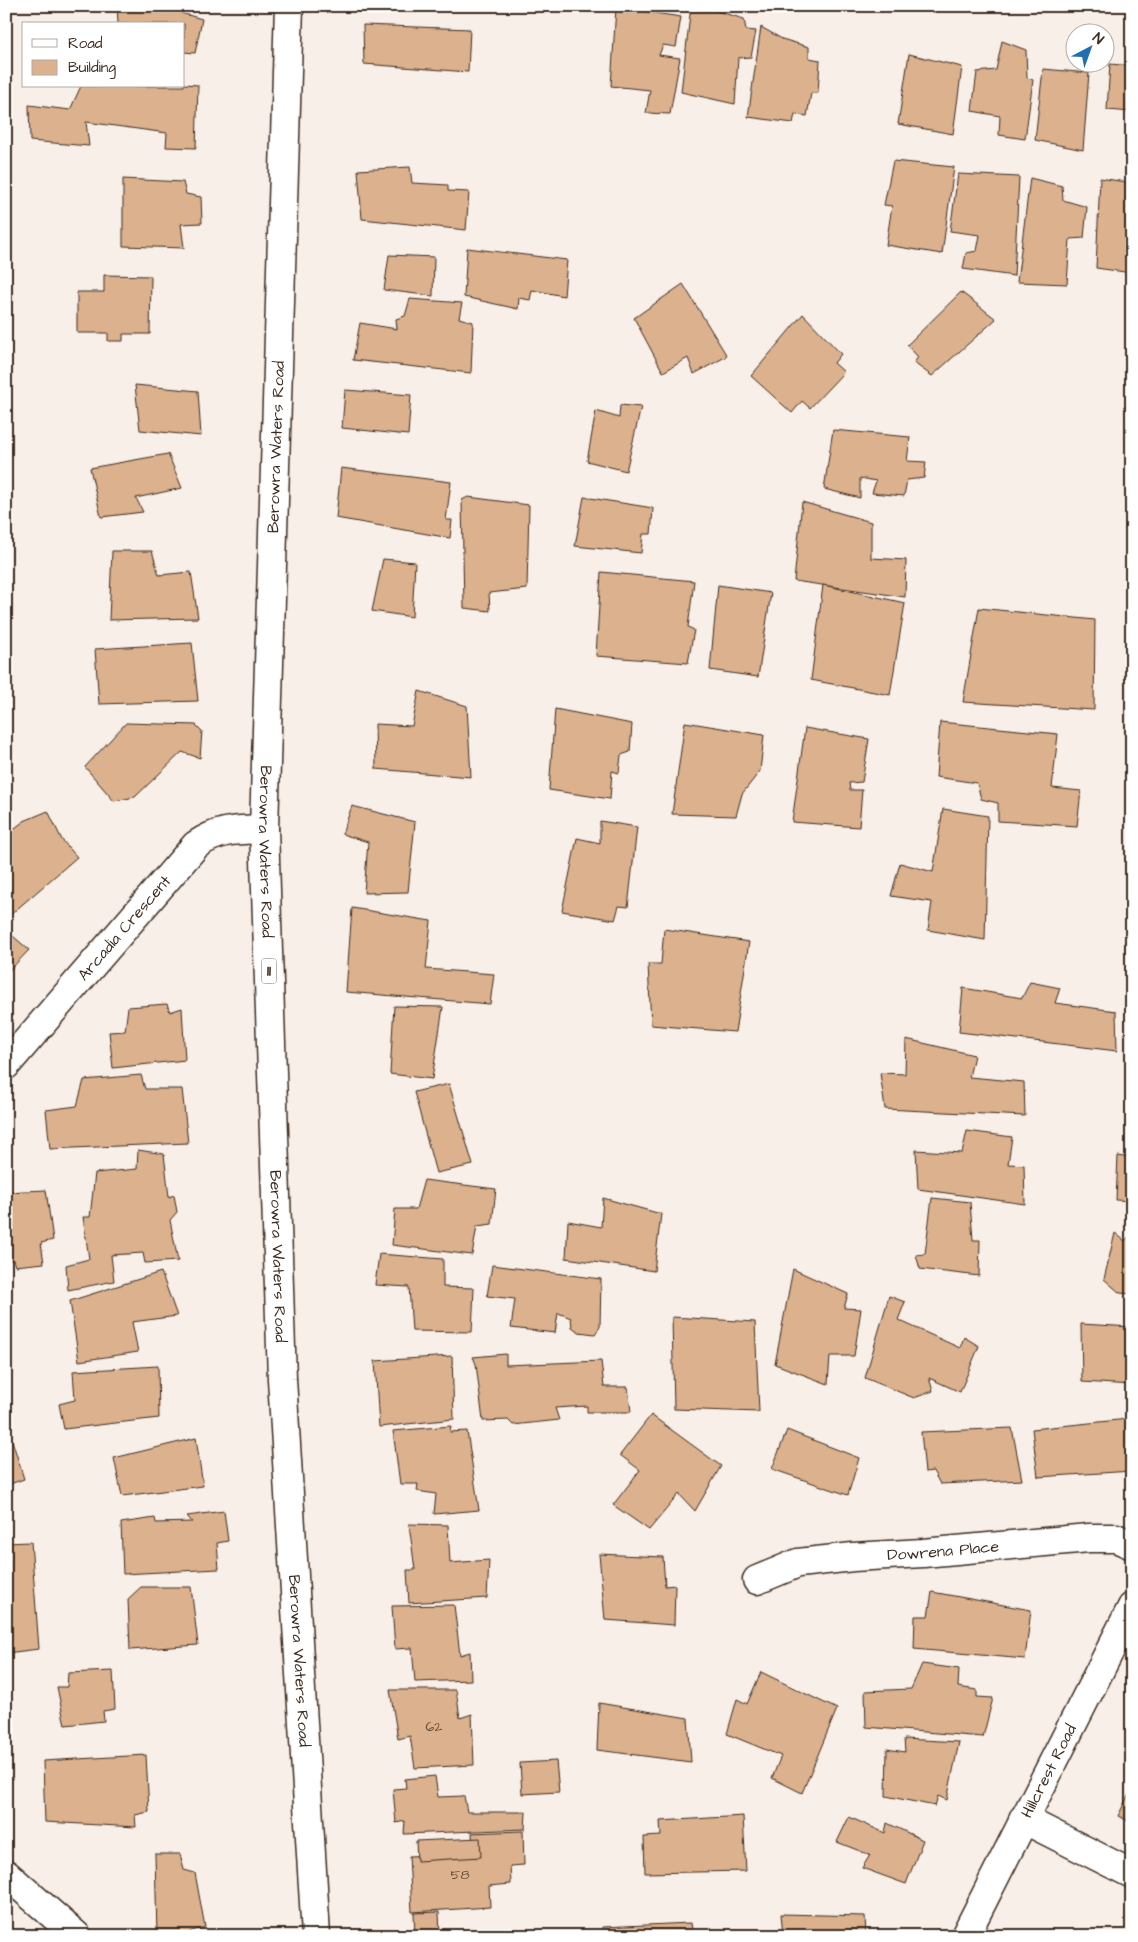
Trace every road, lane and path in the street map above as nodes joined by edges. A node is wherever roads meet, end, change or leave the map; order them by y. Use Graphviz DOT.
graph roads {
  1 [pos="289,6"];
  2 [pos="264,829"];
  3 [pos="6,1065"];
  4 [pos="1132,1546"];
  5 [pos="757,1580"];
  6 [pos="1132,1607"];
  7 [pos="1023,1820"];
  8 [pos="6,1874"];
  9 [pos="1132,1874"];
  10 [pos="77,1936"];
  11 [pos="316,1936"];
  12 [pos="965,1936"];
  1 -- 2 [label="main road, Berowra Waters Road / 11"];
  2 -- 3 [label="main road, Arcadia Crescent"];
  2 -- 11 [label="main road, Berowra Waters Road / 11"];
  4 -- 5 [label="main road, Dowrena Place"];
  6 -- 7 [label="main road, Hillcrest Road"];
  7 -- 9 [label="main road"];
  7 -- 12 [label="main road, Hillcrest Road"];
  8 -- 10 [label="main road"];
}
